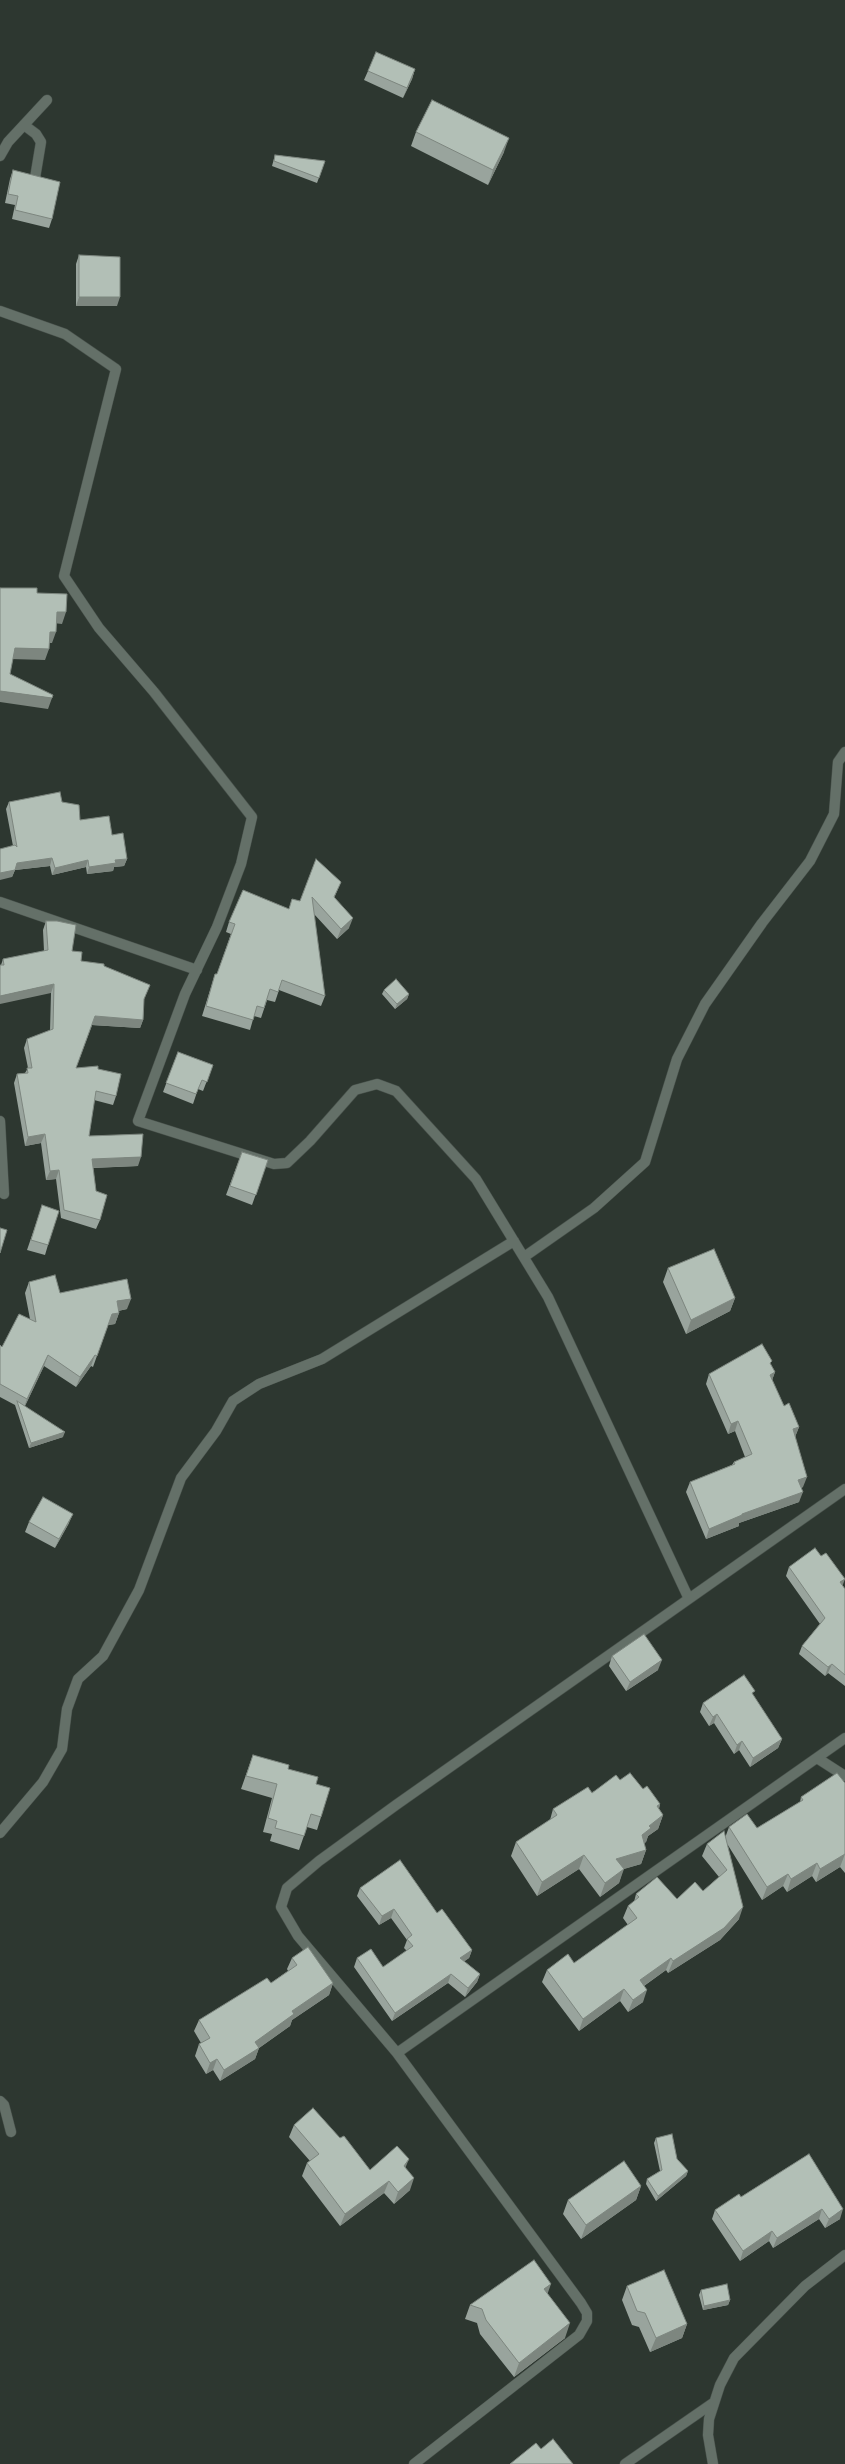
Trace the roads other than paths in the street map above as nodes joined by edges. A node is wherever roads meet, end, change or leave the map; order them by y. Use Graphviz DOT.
graph roads {
  1 [pos="47,100"];
  2 [pos="24,125"];
  3 [pos="0,156"];
  4 [pos="35,178"];
  5 [pos="0,311"];
  6 [pos="845,752"];
  7 [pos="0,902"];
  8 [pos="196,970"];
  9 [pos="0,1121"];
  10 [pos="4,1194"];
  11 [pos="514,1241"];
  12 [pos="524,1257"];
  13 [pos="845,1489"];
  14 [pos="688,1597"];
  15 [pos="845,1738"];
  16 [pos="817,1758"];
  17 [pos="845,1776"];
  18 [pos="0,1833"];
  19 [pos="397,2053"];
  20 [pos="0,2101"];
  21 [pos="12,2132"];
  22 [pos="845,2255"];
  23 [pos="713,2403"];
  24 [pos="414,2464"];
  25 [pos="625,2464"];
  26 [pos="713,2464"];
  1 -- 2 [label="street"];
  2 -- 3 [label="street"];
  2 -- 4 [label="street"];
  5 -- 8 [label="street"];
  6 -- 12 [label="street"];
  7 -- 8 [label="street"];
  8 -- 11 [label="street"];
  9 -- 10 [label="street"];
  11 -- 12 [label="street"];
  11 -- 18 [label="street"];
  12 -- 14 [label="street"];
  13 -- 14 [label="street"];
  14 -- 19 [label="street"];
  15 -- 16 [label="street"];
  16 -- 17 [label="street"];
  16 -- 19 [label="street"];
  19 -- 24 [label="street"];
  20 -- 21 [label="street"];
  22 -- 23 [label="street"];
  23 -- 25 [label="street"];
  23 -- 26 [label="street"];
}
